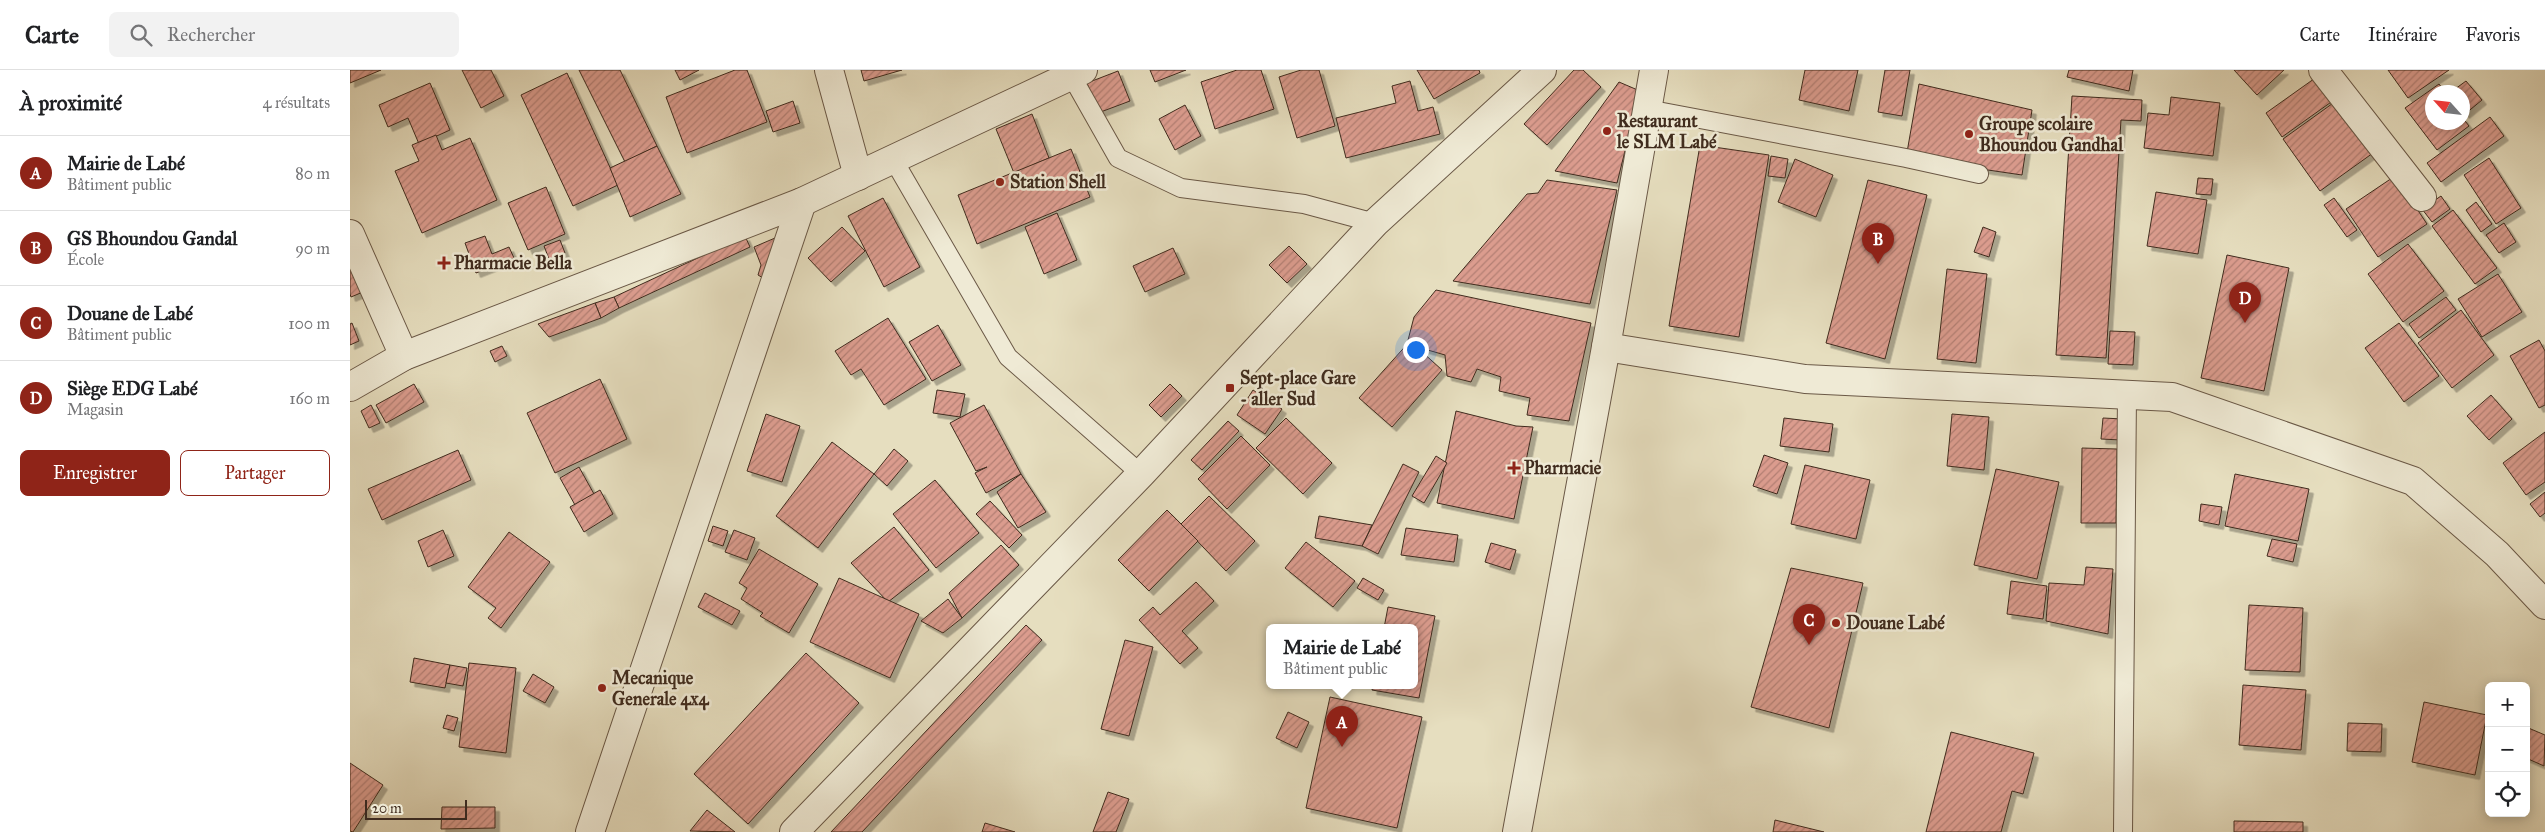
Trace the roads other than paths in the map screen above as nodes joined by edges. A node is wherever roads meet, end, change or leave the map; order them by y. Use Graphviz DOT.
graph roads {
  1 [pos="830,70"];
  2 [pos="1542,70"];
  3 [pos="1654,70"];
  4 [pos="2323,70"];
  5 [pos="1077,73"];
  6 [pos="1647,109"];
  7 [pos="893,159"];
  8 [pos="1979,174"];
  9 [pos="858,176"];
  10 [pos="2422,197"];
  11 [pos="802,202"];
  12 [pos="1375,223"];
  13 [pos="350,234"];
  14 [pos="1606,348"];
  15 [pos="404,356"];
  16 [pos="350,387"];
  17 [pos="2127,395"];
  18 [pos="1141,474"];
  19 [pos="2545,605"];
  20 [pos="590,832"];
  21 [pos="794,832"];
  22 [pos="1517,832"];
  23 [pos="2123,832"];
  1 -- 9 [label="street"];
  2 -- 12 [label="street"];
  3 -- 6 [label="street"];
  4 -- 10 [label="street"];
  5 -- 7 [label="street"];
  5 -- 12 [label="lane"];
  6 -- 8 [label="lane"];
  6 -- 14 [label="street"];
  7 -- 9 [label="street"];
  7 -- 18 [label="lane"];
  9 -- 11 [label="street"];
  11 -- 15 [label="street"];
  11 -- 20 [label="street"];
  12 -- 18 [label="street"];
  13 -- 15 [label="street"];
  14 -- 17 [label="street"];
  14 -- 22 [label="street"];
  15 -- 16 [label="street"];
  17 -- 19 [label="street"];
  17 -- 23 [label="lane"];
  18 -- 21 [label="street"];
}
